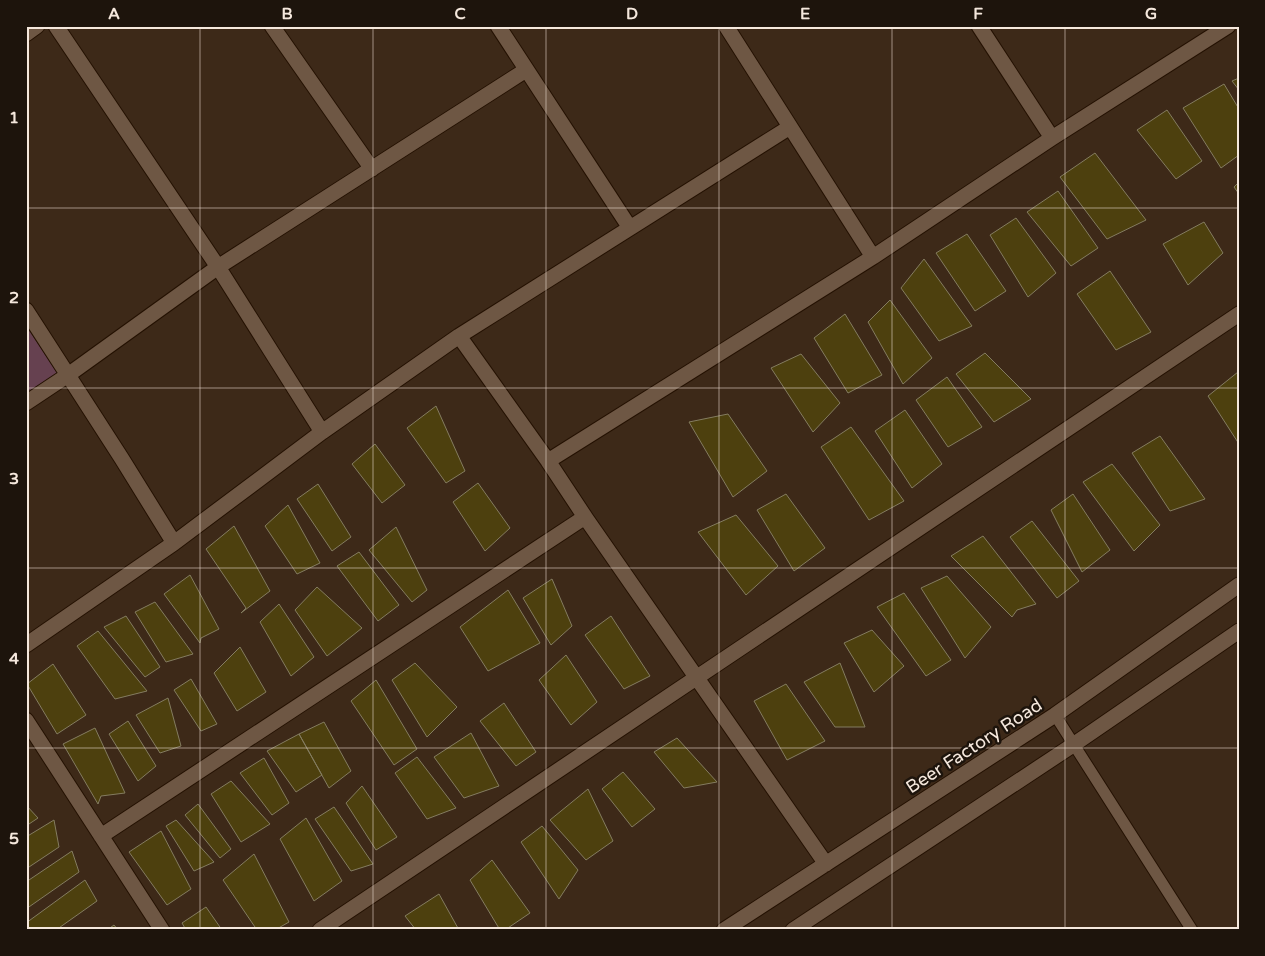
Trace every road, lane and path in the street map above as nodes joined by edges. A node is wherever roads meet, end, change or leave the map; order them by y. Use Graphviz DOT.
graph roads {
  1 [pos="37,26"];
  2 [pos="56,26"];
  3 [pos="272,26"];
  4 [pos="498,26"];
  5 [pos="726,26"];
  6 [pos="979,26"];
  7 [pos="1228,26"];
  8 [pos="26,34"];
  9 [pos="526,70"];
  10 [pos="790,126"];
  11 [pos="1052,138"];
  12 [pos="372,168"];
  13 [pos="630,228"];
  14 [pos="873,257"];
  15 [pos="218,267"];
  16 [pos="26,310"];
  17 [pos="1239,314"];
  18 [pos="459,336"];
  19 [pos="68,375"];
  20 [pos="26,403"];
  21 [pos="322,432"];
  22 [pos="548,461"];
  23 [pos="585,517"];
  24 [pos="174,544"];
  25 [pos="1239,585"];
  26 [pos="1239,631"];
  27 [pos="26,645"];
  28 [pos="697,678"];
  29 [pos="1055,715"];
  30 [pos="26,720"];
  31 [pos="1073,745"];
  32 [pos="101,836"];
  33 [pos="826,864"];
  34 [pos="162,930"];
  35 [pos="320,930"];
  36 [pos="724,930"];
  37 [pos="793,930"];
  38 [pos="1192,930"];
  1 -- 8 [label="street"];
  2 -- 15 [label="street"];
  3 -- 12 [label="street"];
  4 -- 9 [label="street"];
  5 -- 10 [label="street"];
  6 -- 11 [label="street"];
  7 -- 11 [label="street"];
  9 -- 12 [label="street"];
  9 -- 13 [label="street"];
  10 -- 13 [label="street"];
  10 -- 14 [label="street"];
  11 -- 14 [label="street"];
  12 -- 15 [label="street"];
  13 -- 18 [label="street"];
  14 -- 22 [label="street"];
  15 -- 19 [label="street"];
  15 -- 21 [label="street"];
  16 -- 19 [label="street"];
  17 -- 28 [label="street"];
  18 -- 21 [label="street"];
  18 -- 22 [label="street"];
  19 -- 20 [label="street"];
  19 -- 24 [label="street"];
  21 -- 24 [label="street"];
  22 -- 23 [label="street"];
  23 -- 28 [label="street"];
  23 -- 32 [label="street"];
  24 -- 27 [label="street"];
  25 -- 29 [label="street, Beer Factory Road"];
  26 -- 31 [label="street"];
  28 -- 33 [label="street"];
  28 -- 35 [label="street"];
  29 -- 31 [label="lane"];
  29 -- 33 [label="street, Beer Factory Road"];
  30 -- 32 [label="street"];
  31 -- 37 [label="street"];
  31 -- 38 [label="lane"];
  32 -- 34 [label="street"];
  33 -- 36 [label="street, Beer Factory Road"];
}
